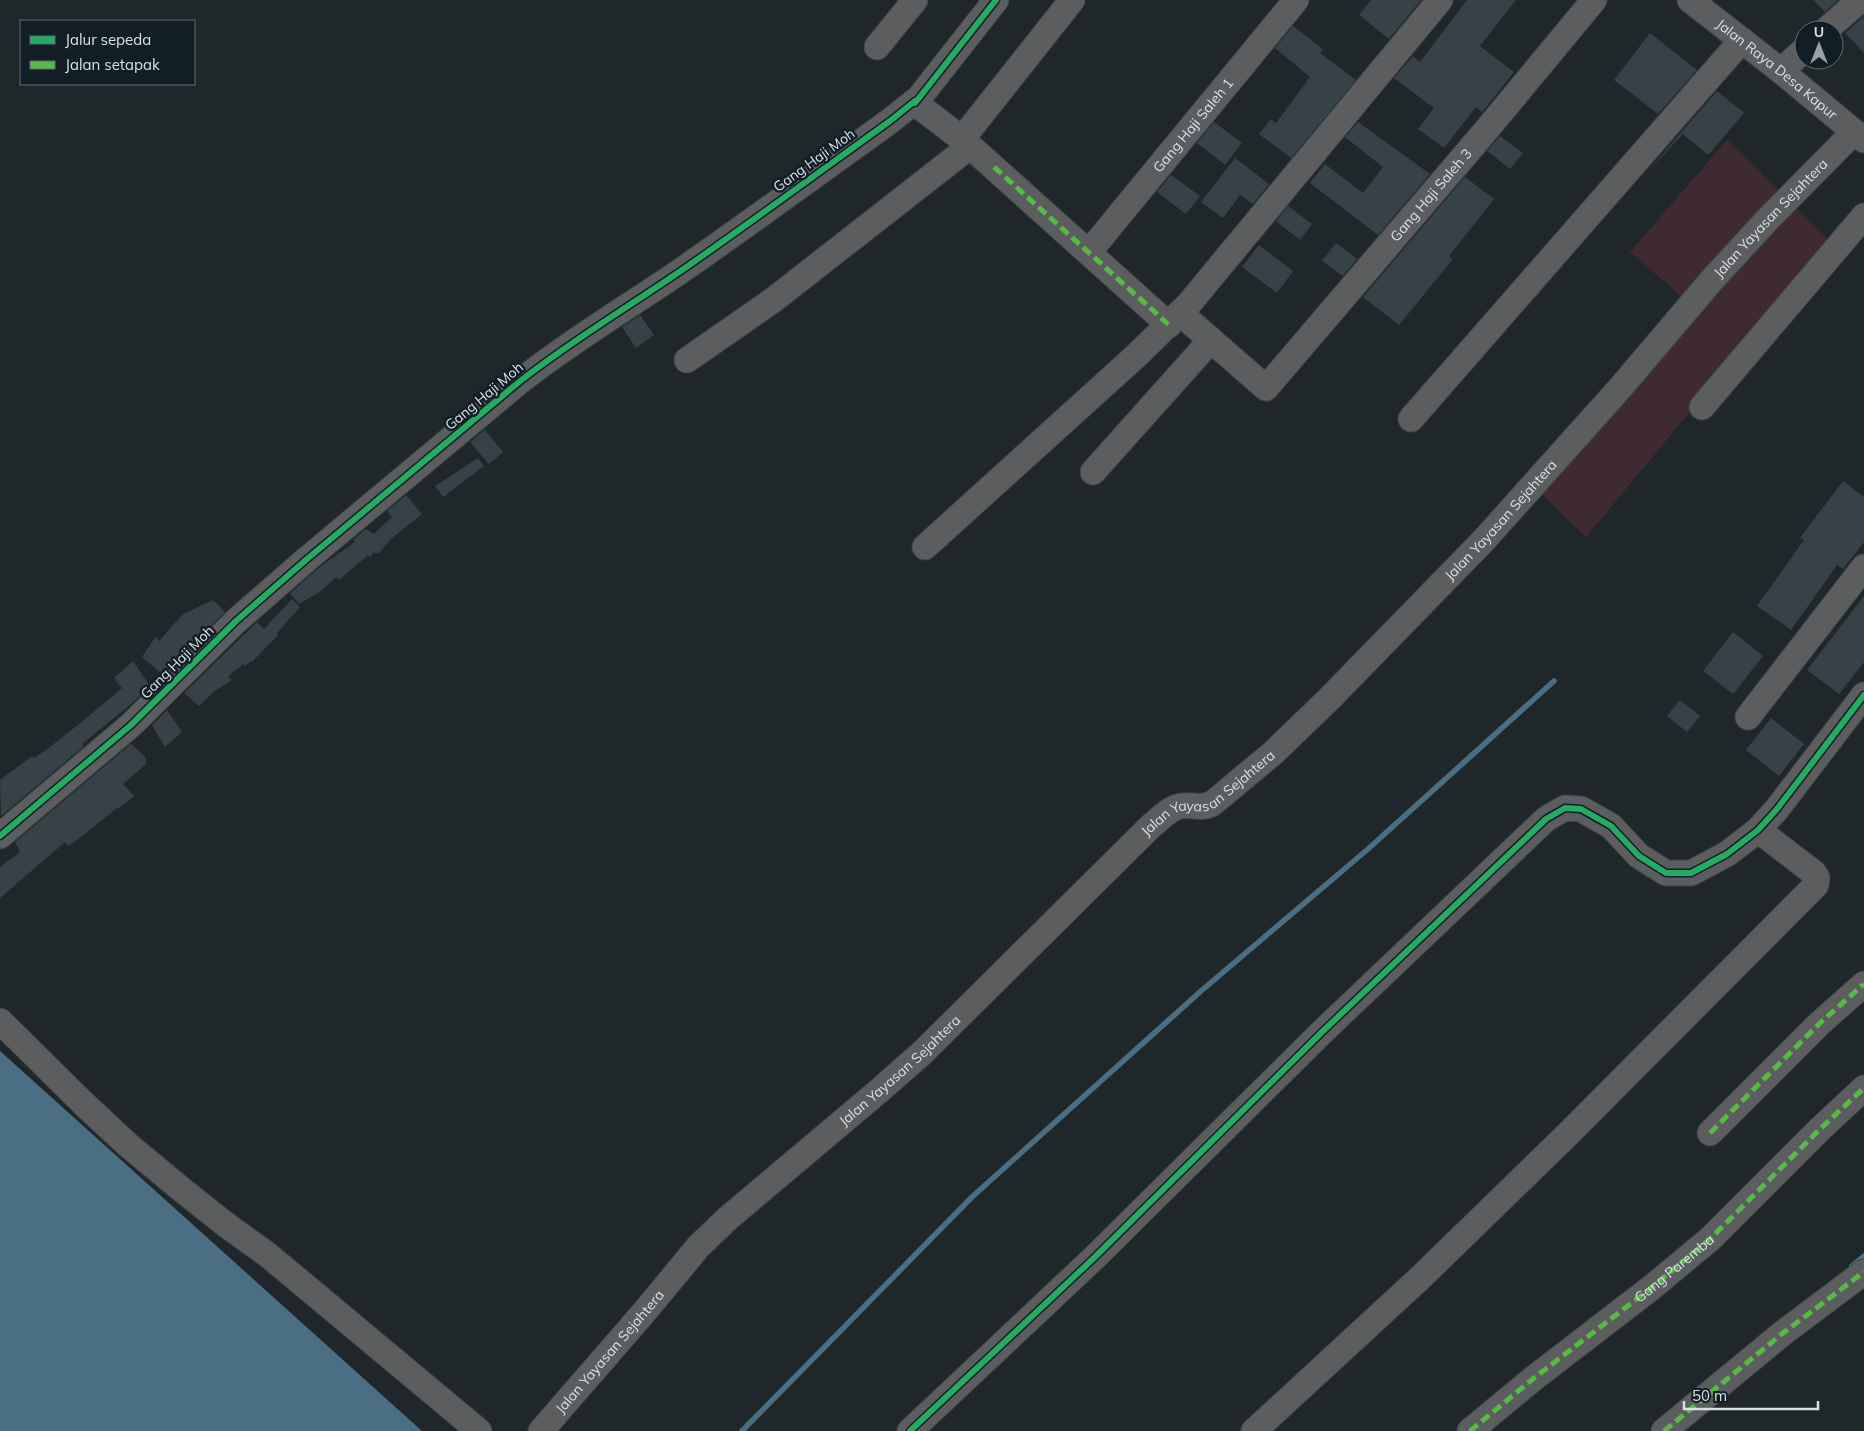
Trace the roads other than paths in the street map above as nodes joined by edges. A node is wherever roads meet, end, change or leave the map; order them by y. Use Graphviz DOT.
graph roads {
  1 [pos="915,0"];
  2 [pos="996,0"];
  3 [pos="1072,0"];
  4 [pos="1296,0"];
  5 [pos="1440,0"];
  6 [pos="1594,0"];
  7 [pos="1690,0"];
  8 [pos="1860,0"];
  9 [pos="1837,20"];
  10 [pos="1742,40"];
  11 [pos="876,47"];
  12 [pos="1794,59"];
  13 [pos="1781,71"];
  14 [pos="915,103"];
  15 [pos="1861,136"];
  16 [pos="966,143"];
  17 [pos="1864,216"];
  18 [pos="1089,252"];
  19 [pos="1174,319"];
  20 [pos="1211,340"];
  21 [pos="687,360"];
  22 [pos="1702,407"];
  23 [pos="1411,419"];
  24 [pos="1093,472"];
  25 [pos="926,547"];
  26 [pos="1864,567"];
  27 [pos="1864,695"];
  28 [pos="1748,717"];
  29 [pos="1758,830"];
  30 [pos="0,836"];
  31 [pos="1864,984"];
  32 [pos="0,1021"];
  33 [pos="1864,1088"];
  34 [pos="1710,1133"];
  35 [pos="1864,1272"];
  36 [pos="479,1431"];
  37 [pos="541,1431"];
  38 [pos="910,1431"];
  39 [pos="1254,1431"];
  40 [pos="1470,1431"];
  41 [pos="1664,1431"];
  1 -- 11 [label="street"];
  2 -- 14 [label="street, Gang Haji Moh"];
  3 -- 16 [label="street"];
  4 -- 18 [label="street, Gang Haji Saleh 1"];
  5 -- 19 [label="street"];
  6 -- 20 [label="street, Gang Haji Saleh 3"];
  7 -- 10 [label="street, Jalan Raya Desa Kapur"];
  8 -- 9 [label="street"];
  10 -- 13 [label="street, Jalan Raya Desa Kapur"];
  10 -- 23 [label="street"];
  12 -- 13 [label="street"];
  13 -- 15 [label="street, Jalan Raya Desa Kapur"];
  14 -- 16 [label="street"];
  14 -- 30 [label="street, Gang Haji Moh"];
  15 -- 37 [label="street, Jalan Yayasan Sejahtera"];
  16 -- 18 [label="street"];
  16 -- 21 [label="street"];
  17 -- 22 [label="street"];
  18 -- 19 [label="street"];
  19 -- 20 [label="street"];
  19 -- 25 [label="street"];
  20 -- 24 [label="street"];
  26 -- 28 [label="street"];
  27 -- 29 [label="street"];
  29 -- 38 [label="street"];
  29 -- 39 [label="street"];
  31 -- 34 [label="street"];
  32 -- 36 [label="street"];
  33 -- 40 [label="street, Gang Paremba"];
  35 -- 41 [label="street"];
}
